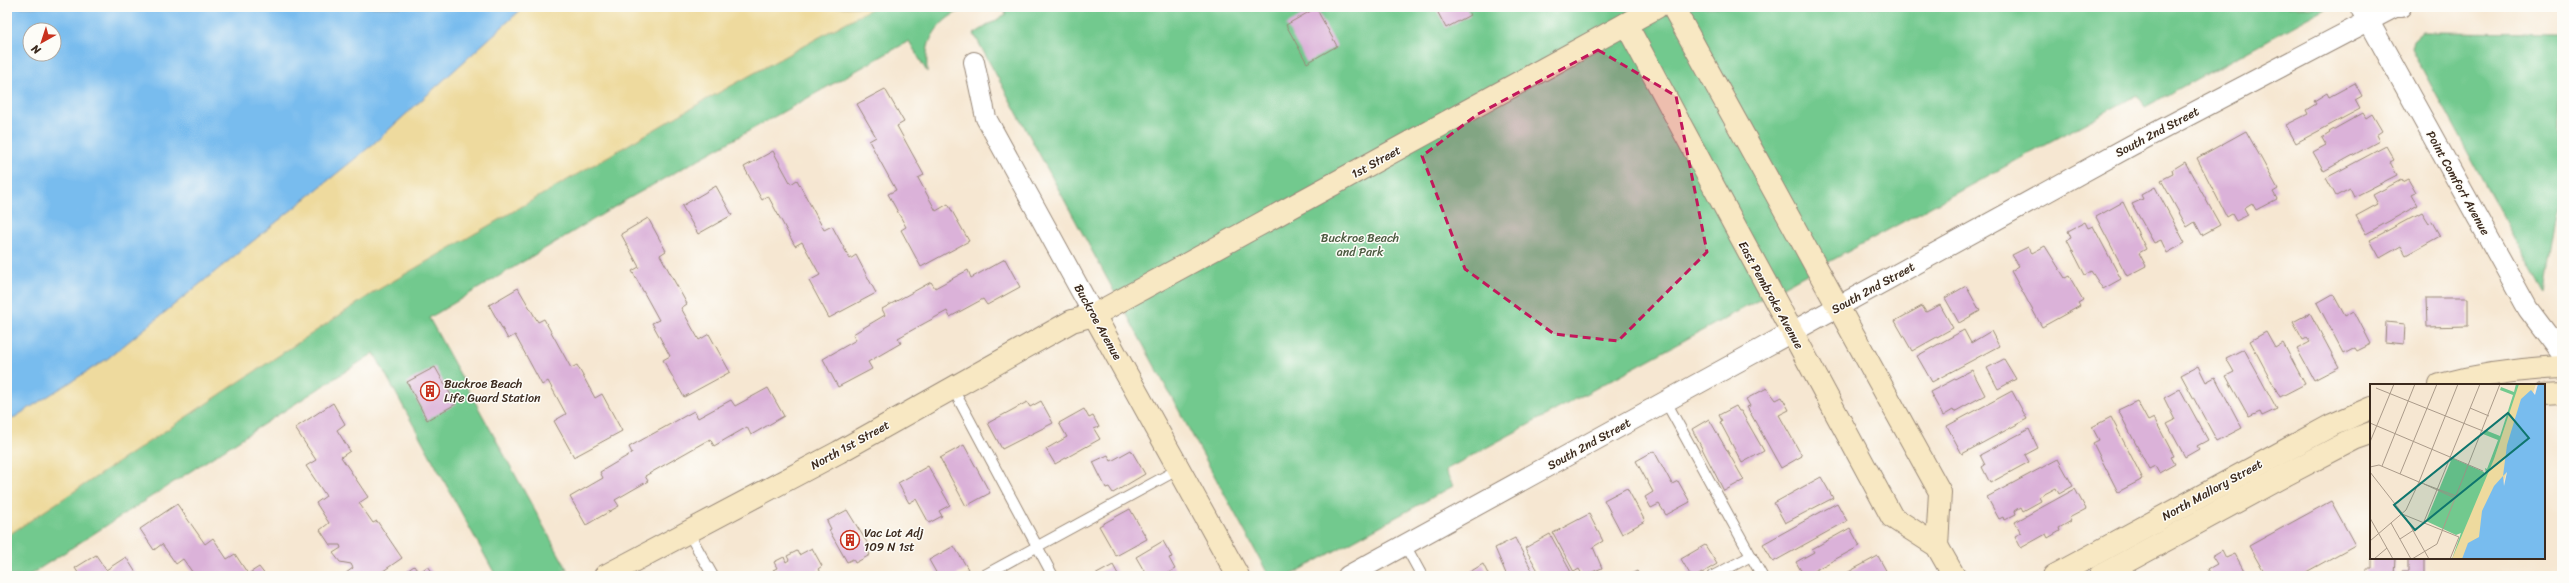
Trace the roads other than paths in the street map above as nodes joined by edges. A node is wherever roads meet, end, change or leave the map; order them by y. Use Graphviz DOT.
graph roads {
  1 [pos="1657,7"];
  2 [pos="1673,7"];
  3 [pos="2401,7"];
  4 [pos="2364,13"];
  5 [pos="1626,24"];
  6 [pos="974,62"];
  7 [pos="1838,307"];
  8 [pos="1094,315"];
  9 [pos="1792,332"];
  10 [pos="2562,354"];
  11 [pos="2562,367"];
  12 [pos="2444,384"];
  13 [pos="952,387"];
  14 [pos="2562,394"];
  15 [pos="2545,395"];
  16 [pos="1666,402"];
  17 [pos="2370,408"];
  18 [pos="2370,433"];
  19 [pos="1179,469"];
  20 [pos="688,532"];
  21 [pos="1405,544"];
  22 [pos="1037,546"];
  23 [pos="1937,546"];
  24 [pos="1751,556"];
  25 [pos="605,576"];
  26 [pos="713,576"];
  27 [pos="983,576"];
  28 [pos="1053,576"];
  29 [pos="1238,576"];
  30 [pos="1348,576"];
  31 [pos="1422,576"];
  32 [pos="1714,576"];
  33 [pos="1762,576"];
  34 [pos="1954,576"];
  35 [pos="2054,576"];
  36 [pos="2100,576"];
  1 -- 5 [label="street, 1st Street"];
  2 -- 7 [label="street"];
  3 -- 4 [label="street, South 2nd Street"];
  4 -- 7 [label="street, South 2nd Street"];
  4 -- 10 [label="street, Point Comfort Avenue"];
  5 -- 8 [label="street, 1st Street"];
  5 -- 9 [label="street, East Pembroke Avenue"];
  6 -- 8 [label="street, Buckroe Avenue"];
  7 -- 9 [label="street, South 2nd Street"];
  7 -- 23 [label="street"];
  8 -- 13 [label="street, North 1st Street"];
  8 -- 19 [label="street, Buckroe Avenue"];
  9 -- 16 [label="street, South 2nd Street"];
  9 -- 23 [label="street, East Pembroke Avenue"];
  11 -- 12 [label="street"];
  13 -- 20 [label="street, North 1st Street"];
  13 -- 22 [label="lane"];
  14 -- 15 [label="street"];
  16 -- 21 [label="street, South 2nd Street"];
  16 -- 24 [label="lane"];
  17 -- 35 [label="street, North Mallory Street"];
  18 -- 36 [label="street, North Mallory Street"];
  19 -- 22 [label="lane"];
  19 -- 29 [label="street, Buckroe Avenue"];
  20 -- 25 [label="street, North 1st Street"];
  20 -- 26 [label="lane"];
  21 -- 30 [label="street, South 2nd Street"];
  21 -- 31 [label="lane"];
  22 -- 27 [label="lane"];
  22 -- 28 [label="lane"];
  23 -- 34 [label="street, East Pembroke Avenue"];
  24 -- 32 [label="lane"];
  24 -- 33 [label="lane"];
}
